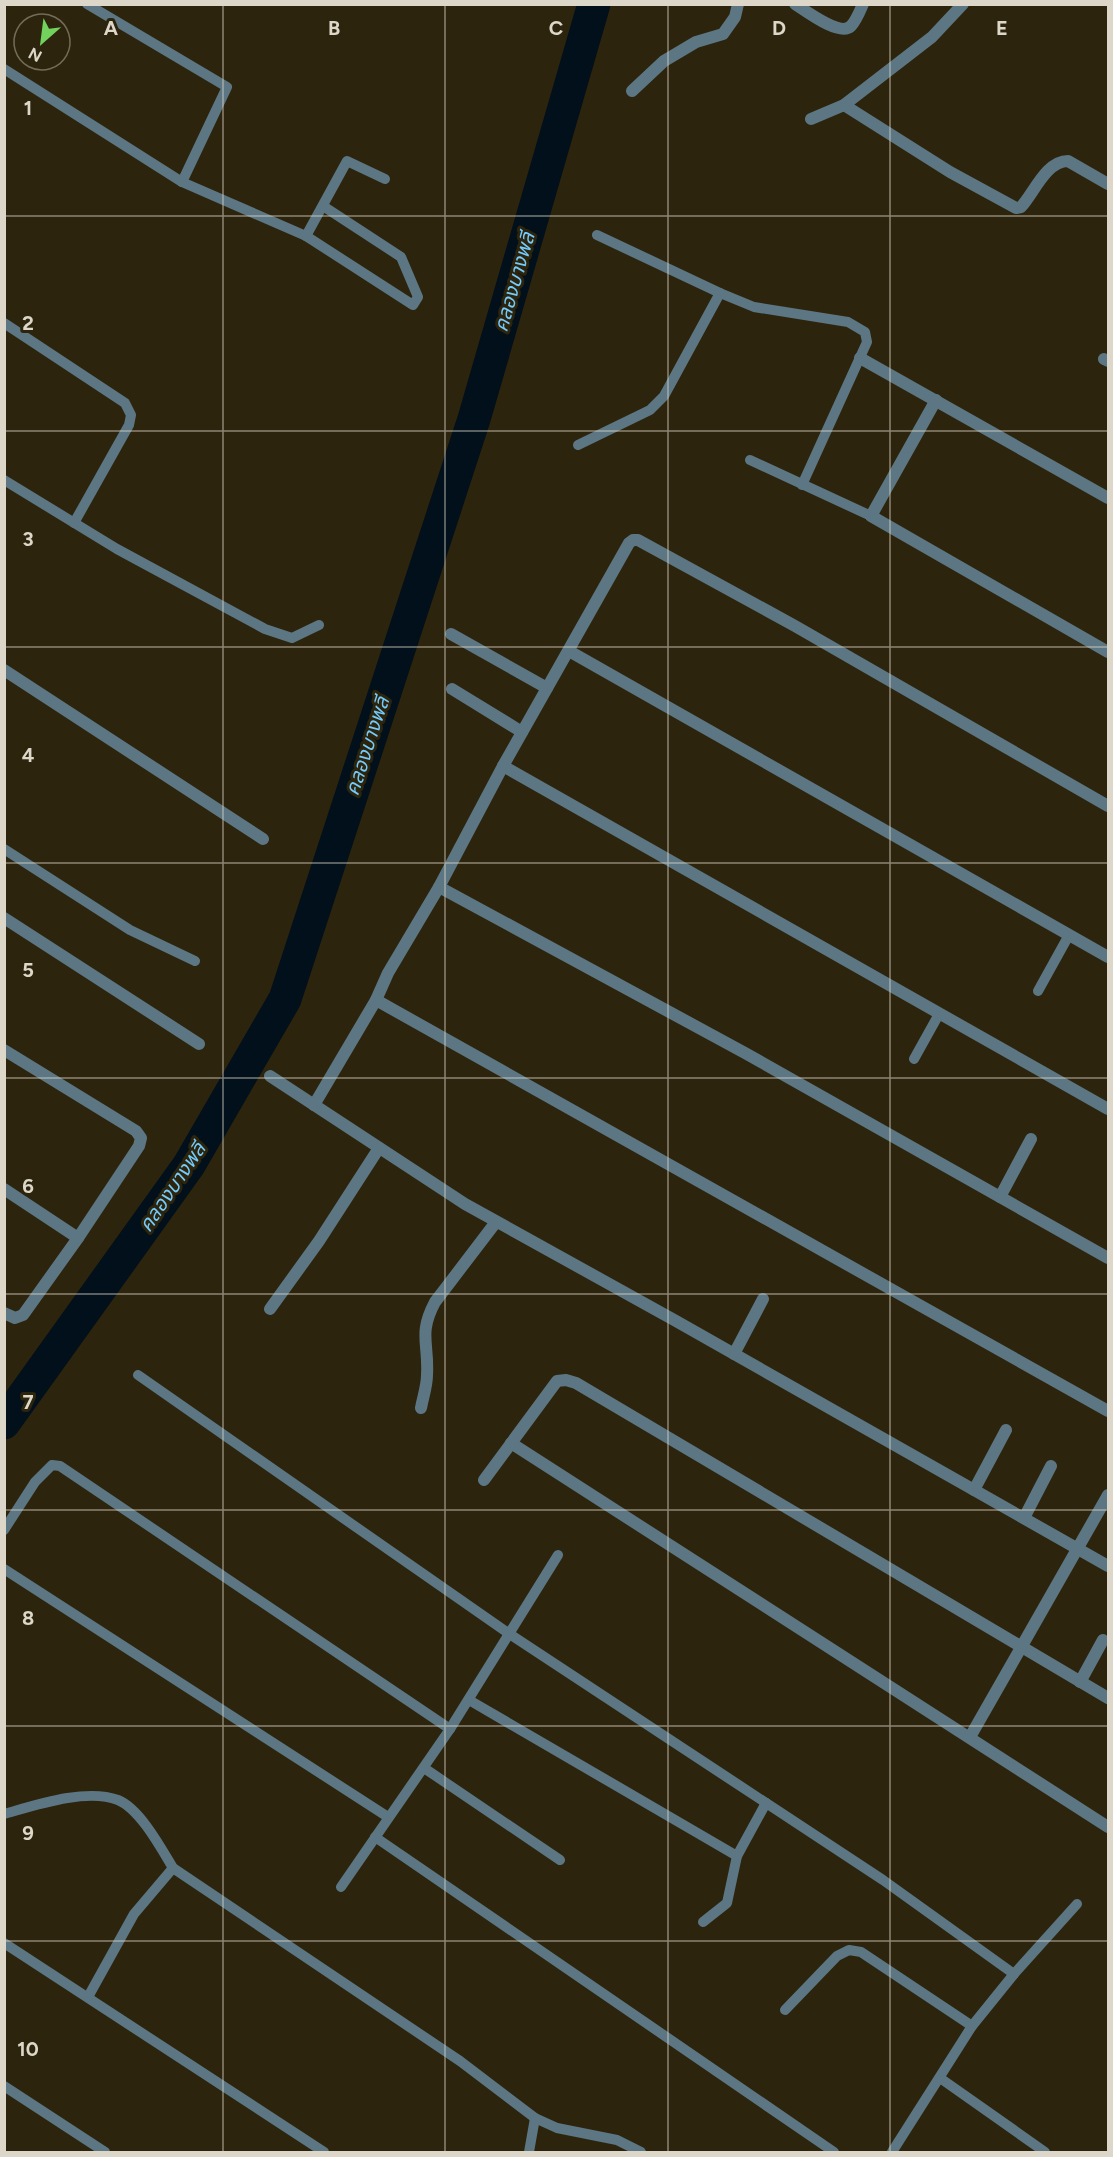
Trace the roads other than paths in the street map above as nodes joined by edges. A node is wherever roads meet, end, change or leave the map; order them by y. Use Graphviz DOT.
graph roads {
  1 [pos="87,4"];
  2 [pos="738,4"];
  3 [pos="795,4"];
  4 [pos="863,4"];
  5 [pos="963,4"];
  6 [pos="4,69"];
  7 [pos="632,91"];
  8 [pos="844,105"];
  9 [pos="811,119"];
  10 [pos="385,179"];
  11 [pos="182,182"];
  12 [pos="1108,184"];
  13 [pos="323,206"];
  14 [pos="597,235"];
  15 [pos="306,236"];
  16 [pos="720,293"];
  17 [pos="4,323"];
  18 [pos="860,358"];
  19 [pos="936,400"];
  20 [pos="578,445"];
  21 [pos="750,460"];
  22 [pos="4,480"];
  23 [pos="802,485"];
  24 [pos="1108,498"];
  25 [pos="871,516"];
  26 [pos="74,523"];
  27 [pos="319,625"];
  28 [pos="452,634"];
  29 [pos="569,651"];
  30 [pos="1108,652"];
  31 [pos="4,670"];
  32 [pos="548,688"];
  33 [pos="452,689"];
  34 [pos="522,732"];
  35 [pos="503,766"];
  36 [pos="1108,806"];
  37 [pos="263,839"];
  38 [pos="4,849"];
  39 [pos="439,887"];
  40 [pos="4,918"];
  41 [pos="1069,935"];
  42 [pos="1108,957"];
  43 [pos="195,961"];
  44 [pos="1038,991"];
  45 [pos="376,1000"];
  46 [pos="939,1014"];
  47 [pos="199,1044"];
  48 [pos="4,1050"];
  49 [pos="914,1059"];
  50 [pos="270,1076"];
  51 [pos="314,1105"];
  52 [pos="1108,1109"];
  53 [pos="1031,1139"];
  54 [pos="379,1148"];
  55 [pos="4,1189"];
  56 [pos="1000,1197"];
  57 [pos="496,1222"];
  58 [pos="78,1238"];
  59 [pos="1108,1258"];
  60 [pos="763,1299"];
  61 [pos="270,1309"];
  62 [pos="4,1314"];
  63 [pos="734,1354"];
  64 [pos="138,1375"];
  65 [pos="421,1408"];
  66 [pos="1108,1411"];
  67 [pos="1006,1430"];
  68 [pos="511,1443"];
  69 [pos="1052,1466"];
  70 [pos="484,1480"];
  71 [pos="974,1490"];
  72 [pos="1108,1495"];
  73 [pos="1024,1518"];
  74 [pos="4,1530"];
  75 [pos="1078,1549"];
  76 [pos="558,1555"];
  77 [pos="1108,1566"];
  78 [pos="4,1569"];
  79 [pos="508,1633"];
  80 [pos="1103,1640"];
  81 [pos="1022,1647"];
  82 [pos="1080,1682"];
  83 [pos="1108,1698"];
  84 [pos="469,1700"];
  85 [pos="450,1729"];
  86 [pos="970,1737"];
  87 [pos="424,1768"];
  88 [pos="766,1803"];
  89 [pos="4,1814"];
  90 [pos="388,1817"];
  91 [pos="1108,1827"];
  92 [pos="375,1838"];
  93 [pos="737,1856"];
  94 [pos="560,1860"];
  95 [pos="172,1868"];
  96 [pos="341,1887"];
  97 [pos="1077,1904"];
  98 [pos="703,1922"];
  99 [pos="4,1943"];
  100 [pos="1014,1974"];
  101 [pos="88,1996"];
  102 [pos="785,2010"];
  103 [pos="972,2026"];
  104 [pos="940,2078"];
  105 [pos="4,2086"];
  106 [pos="535,2118"];
  107 [pos="105,2152"];
  108 [pos="324,2152"];
  109 [pos="529,2152"];
  110 [pos="641,2152"];
  111 [pos="834,2152"];
  112 [pos="892,2152"];
  113 [pos="1045,2152"];
  1 -- 11 [label="lane"];
  2 -- 7 [label="street"];
  3 -- 4 [label="street"];
  5 -- 8 [label="street"];
  6 -- 11 [label="lane"];
  8 -- 9 [label="street"];
  8 -- 12 [label="street"];
  10 -- 13 [label="lane"];
  11 -- 15 [label="lane"];
  13 -- 15 [label="lane"];
  13 -- 15 [label="lane"];
  14 -- 16 [label="lane"];
  16 -- 18 [label="lane"];
  16 -- 20 [label="lane"];
  17 -- 26 [label="lane"];
  18 -- 19 [label="street"];
  18 -- 23 [label="lane"];
  19 -- 24 [label="street"];
  19 -- 25 [label="street"];
  21 -- 23 [label="lane"];
  22 -- 26 [label="lane"];
  23 -- 25 [label="lane"];
  25 -- 30 [label="street"];
  26 -- 27 [label="lane"];
  28 -- 32 [label="street"];
  29 -- 32 [label="street"];
  29 -- 36 [label="street"];
  29 -- 41 [label="street"];
  31 -- 37 [label="street"];
  32 -- 34 [label="street"];
  33 -- 34 [label="street"];
  34 -- 35 [label="street"];
  35 -- 39 [label="street"];
  35 -- 46 [label="street"];
  38 -- 43 [label="lane"];
  39 -- 45 [label="street"];
  39 -- 56 [label="street"];
  40 -- 47 [label="street"];
  41 -- 42 [label="street"];
  41 -- 44 [label="lane"];
  45 -- 51 [label="street"];
  45 -- 66 [label="street"];
  46 -- 49 [label="lane"];
  46 -- 52 [label="street"];
  48 -- 58 [label="street"];
  50 -- 51 [label="street"];
  51 -- 54 [label="street"];
  53 -- 56 [label="street"];
  54 -- 57 [label="street"];
  54 -- 61 [label="street"];
  55 -- 58 [label="street"];
  56 -- 59 [label="street"];
  57 -- 63 [label="street"];
  57 -- 65 [label="street"];
  58 -- 62 [label="street"];
  60 -- 63 [label="street"];
  63 -- 71 [label="street"];
  64 -- 79 [label="lane"];
  67 -- 71 [label="street"];
  68 -- 70 [label="street"];
  68 -- 81 [label="street"];
  68 -- 86 [label="street"];
  69 -- 73 [label="street"];
  71 -- 73 [label="street"];
  72 -- 75 [label="street"];
  73 -- 75 [label="street"];
  74 -- 85 [label="lane"];
  75 -- 77 [label="street"];
  75 -- 81 [label="street"];
  76 -- 79 [label="lane"];
  78 -- 90 [label="lane"];
  79 -- 84 [label="lane"];
  79 -- 88 [label="lane"];
  80 -- 82 [label="street"];
  81 -- 82 [label="street"];
  81 -- 86 [label="street"];
  82 -- 83 [label="street"];
  84 -- 85 [label="lane"];
  84 -- 93 [label="lane"];
  85 -- 87 [label="lane"];
  86 -- 91 [label="street"];
  87 -- 90 [label="lane"];
  87 -- 94 [label="lane"];
  88 -- 93 [label="lane"];
  88 -- 100 [label="lane"];
  89 -- 95 [label="lane"];
  90 -- 92 [label="lane"];
  92 -- 96 [label="lane"];
  92 -- 111 [label="lane"];
  93 -- 98 [label="lane"];
  95 -- 101 [label="lane"];
  95 -- 106 [label="lane"];
  97 -- 100 [label="lane"];
  99 -- 101 [label="lane"];
  100 -- 103 [label="lane"];
  101 -- 108 [label="lane"];
  102 -- 103 [label="lane"];
  103 -- 104 [label="lane"];
  104 -- 112 [label="lane"];
  104 -- 113 [label="lane"];
  105 -- 107 [label="lane"];
  106 -- 109 [label="lane"];
  106 -- 110 [label="lane"];
}
